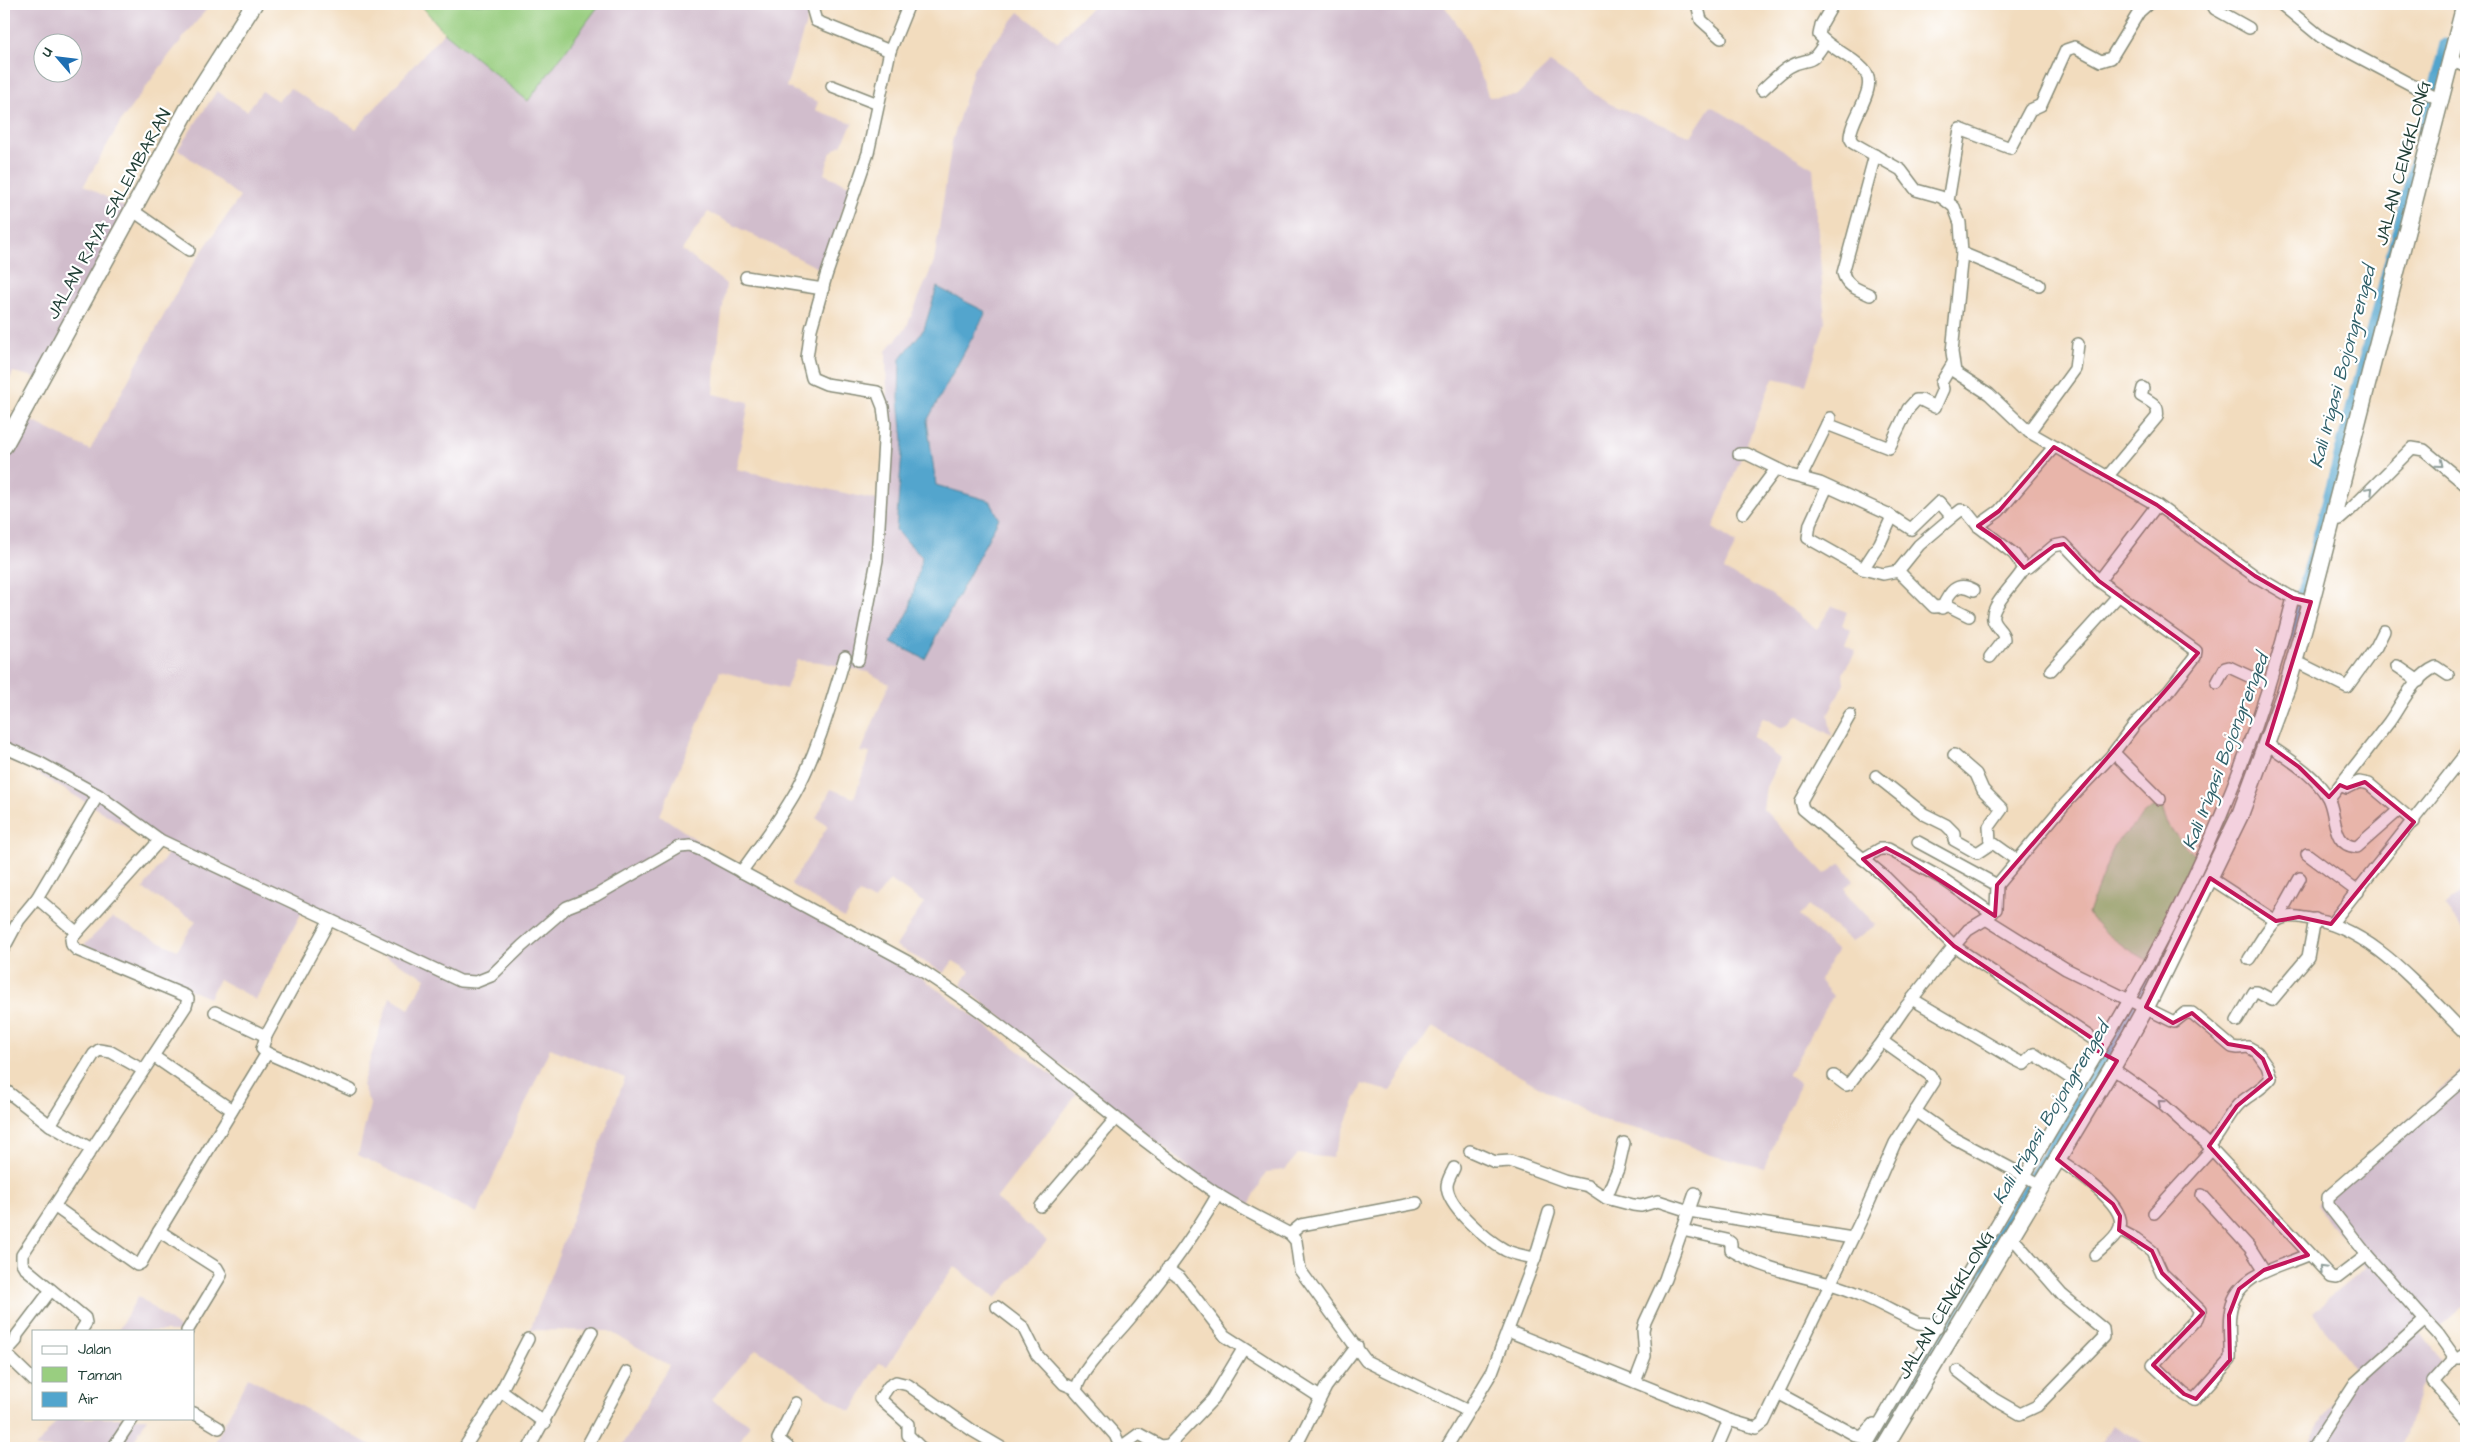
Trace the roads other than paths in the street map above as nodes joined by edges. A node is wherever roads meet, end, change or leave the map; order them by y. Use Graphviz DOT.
graph roads {
  1 [pos="254,4"];
  2 [pos="812,4"];
  3 [pos="909,4"];
  4 [pos="1697,4"];
  5 [pos="1833,4"];
  6 [pos="2148,4"];
  7 [pos="2212,4"];
  8 [pos="2281,4"];
  9 [pos="2465,4"];
  10 [pos="2249,28"];
  11 [pos="1721,38"];
  12 [pos="1825,42"];
  13 [pos="890,52"];
  14 [pos="2450,61"];
  15 [pos="2466,66"];
  16 [pos="832,86"];
  17 [pos="1762,90"];
  18 [pos="2437,98"];
  19 [pos="878,104"];
  20 [pos="1875,155"];
  21 [pos="1948,201"];
  22 [pos="132,210"];
  23 [pos="189,250"];
  24 [pos="1962,253"];
  25 [pos="746,277"];
  26 [pos="2039,285"];
  27 [pos="823,289"];
  28 [pos="1870,295"];
  29 [pos="2078,344"];
  30 [pos="1953,363"];
  31 [pos="2143,388"];
  32 [pos="2029,432"];
  33 [pos="4,446"];
  34 [pos="2054,447"];
  35 [pos="1739,454"];
  36 [pos="1776,469"];
  37 [pos="1801,477"];
  38 [pos="2107,477"];
  39 [pos="2466,485"];
  40 [pos="1827,487"];
  41 [pos="2157,505"];
  42 [pos="1743,514"];
  43 [pos="1888,514"];
  44 [pos="1952,517"];
  45 [pos="2333,520"];
  46 [pos="1978,526"];
  47 [pos="2024,568"];
  48 [pos="1863,569"];
  49 [pos="1898,571"];
  50 [pos="2099,581"];
  51 [pos="1974,590"];
  52 [pos="2119,596"];
  53 [pos="2302,600"];
  54 [pos="1942,608"];
  55 [pos="1969,616"];
  56 [pos="2384,630"];
  57 [pos="845,657"];
  58 [pos="1990,657"];
  59 [pos="858,660"];
  60 [pos="2295,660"];
  61 [pos="2396,666"];
  62 [pos="2052,670"];
  63 [pos="2448,675"];
  64 [pos="2419,681"];
  65 [pos="2270,682"];
  66 [pos="2217,683"];
  67 [pos="2286,686"];
  68 [pos="1850,715"];
  69 [pos="2267,744"];
  70 [pos="4,747"];
  71 [pos="2114,753"];
  72 [pos="2466,753"];
  73 [pos="1954,755"];
  74 [pos="2250,760"];
  75 [pos="1876,776"];
  76 [pos="2340,785"];
  77 [pos="98,795"];
  78 [pos="2160,799"];
  79 [pos="2329,799"];
  80 [pos="2399,810"];
  81 [pos="2230,811"];
  82 [pos="2414,822"];
  83 [pos="160,840"];
  84 [pos="1918,842"];
  85 [pos="1992,843"];
  86 [pos="2308,854"];
  87 [pos="1863,859"];
  88 [pos="2018,861"];
  89 [pos="741,872"];
  90 [pos="2210,878"];
  91 [pos="2300,878"];
  92 [pos="1997,885"];
  93 [pos="2358,892"];
  94 [pos="37,898"];
  95 [pos="1989,916"];
  96 [pos="2315,919"];
  97 [pos="329,921"];
  98 [pos="2276,921"];
  99 [pos="2331,924"];
  100 [pos="76,932"];
  101 [pos="1954,946"];
  102 [pos="4,948"];
  103 [pos="2249,959"];
  104 [pos="1912,999"];
  105 [pos="2137,1003"];
  106 [pos="215,1012"];
  107 [pos="2237,1021"];
  108 [pos="2466,1034"];
  109 [pos="266,1036"];
  110 [pos="1882,1041"];
  111 [pos="267,1054"];
  112 [pos="153,1056"];
  113 [pos="2107,1056"];
  114 [pos="143,1070"];
  115 [pos="1834,1076"];
  116 [pos="2466,1077"];
  117 [pos="2079,1084"];
  118 [pos="4,1089"];
  119 [pos="350,1090"];
  120 [pos="232,1110"];
  121 [pos="1915,1111"];
  122 [pos="1116,1118"];
  123 [pos="50,1125"];
  124 [pos="1624,1143"];
  125 [pos="90,1148"];
  126 [pos="2210,1148"];
  127 [pos="1470,1151"];
  128 [pos="2057,1159"];
  129 [pos="1454,1168"];
  130 [pos="2032,1180"];
  131 [pos="1695,1193"];
  132 [pos="1218,1194"];
  133 [pos="2202,1195"];
  134 [pos="1606,1198"];
  135 [pos="1417,1203"];
  136 [pos="54,1206"];
  137 [pos="1041,1206"];
  138 [pos="1689,1210"];
  139 [pos="1549,1212"];
  140 [pos="2154,1213"];
  141 [pos="1682,1230"];
  142 [pos="2119,1230"];
  143 [pos="158,1231"];
  144 [pos="1290,1234"];
  145 [pos="2011,1236"];
  146 [pos="1852,1238"];
  147 [pos="2095,1255"];
  148 [pos="2308,1255"];
  149 [pos="2367,1255"];
  150 [pos="1535,1258"];
  151 [pos="1167,1268"];
  152 [pos="2264,1270"];
  153 [pos="1831,1284"];
  154 [pos="51,1290"];
  155 [pos="997,1307"];
  156 [pos="1956,1312"];
  157 [pos="2425,1320"];
  158 [pos="82,1330"];
  159 [pos="188,1330"];
  160 [pos="1508,1331"];
  161 [pos="592,1332"];
  162 [pos="528,1339"];
  163 [pos="1938,1339"];
  164 [pos="1357,1346"];
  165 [pos="1243,1349"];
  166 [pos="4,1354"];
  167 [pos="2466,1354"];
  168 [pos="2453,1358"];
  169 [pos="1958,1371"];
  170 [pos="628,1372"];
  171 [pos="32,1379"];
  172 [pos="1635,1382"];
  173 [pos="1076,1390"];
  174 [pos="501,1391"];
  175 [pos="1778,1393"];
  176 [pos="1320,1397"];
  177 [pos="796,1403"];
  178 [pos="1468,1411"];
  179 [pos="195,1414"];
  180 [pos="1885,1415"];
  181 [pos="2466,1419"];
  182 [pos="133,1420"];
  183 [pos="1729,1420"];
  184 [pos="545,1423"];
  185 [pos="219,1428"];
  186 [pos="113,1448"];
  187 [pos="464,1448"];
  188 [pos="529,1448"];
  189 [pos="586,1448"];
  190 [pos="789,1448"];
  191 [pos="919,1448"];
  192 [pos="1002,1448"];
  193 [pos="1121,1448"];
  194 [pos="1295,1448"];
  195 [pos="1446,1448"];
  196 [pos="1717,1448"];
  197 [pos="1865,1448"];
  198 [pos="1884,1448"];
  199 [pos="2313,1448"];
  1 -- 22 [label="main road, JALAN RAYA SALEMBARAN"];
  2 -- 13 [label="street"];
  3 -- 13 [label="street"];
  4 -- 11 [label="street"];
  5 -- 12 [label="street"];
  6 -- 21 [label="street"];
  7 -- 10 [label="street"];
  8 -- 18 [label="street"];
  9 -- 14 [label="main road, JALAN CENGKLONG"];
  12 -- 17 [label="street"];
  12 -- 20 [label="street"];
  13 -- 19 [label="street"];
  14 -- 15 [label="street"];
  14 -- 18 [label="main road, JALAN CENGKLONG"];
  16 -- 19 [label="street"];
  18 -- 45 [label="main road, JALAN CENGKLONG"];
  19 -- 27 [label="street"];
  20 -- 21 [label="street"];
  20 -- 28 [label="street"];
  21 -- 24 [label="street"];
  22 -- 23 [label="street"];
  22 -- 33 [label="main road, JALAN RAYA SALEMBARAN"];
  24 -- 26 [label="street"];
  24 -- 30 [label="street"];
  25 -- 27 [label="street"];
  27 -- 59 [label="street"];
  29 -- 32 [label="street"];
  30 -- 32 [label="street"];
  30 -- 37 [label="street"];
  31 -- 38 [label="street"];
  32 -- 34 [label="street"];
  34 -- 38 [label="street"];
  34 -- 46 [label="street"];
  35 -- 36 [label="street"];
  36 -- 37 [label="street"];
  36 -- 42 [label="street"];
  37 -- 40 [label="street"];
  38 -- 41 [label="street"];
  45 -- 39 [label="street, one-way"];
  40 -- 43 [label="street"];
  40 -- 48 [label="street"];
  41 -- 50 [label="street"];
  41 -- 53 [label="street"];
  43 -- 44 [label="street"];
  43 -- 48 [label="street"];
  44 -- 46 [label="street"];
  44 -- 49 [label="street"];
  45 -- 53 [label="main road, JALAN CENGKLONG"];
  46 -- 47 [label="street"];
  47 -- 50 [label="street"];
  47 -- 58 [label="street"];
  48 -- 49 [label="street"];
  49 -- 54 [label="street"];
  50 -- 52 [label="street"];
  51 -- 54 [label="street"];
  52 -- 62 [label="street"];
  52 -- 71 [label="street"];
  53 -- 60 [label="main road, JALAN CENGKLONG"];
  53 -- 65 [label="street"];
  54 -- 55 [label="street"];
  56 -- 60 [label="street"];
  57 -- 89 [label="street"];
  60 -- 67 [label="main road, JALAN CENGKLONG"];
  61 -- 64 [label="street"];
  63 -- 64 [label="street"];
  64 -- 76 [label="street"];
  65 -- 66 [label="street"];
  65 -- 67 [label="street"];
  65 -- 74 [label="street"];
  67 -- 69 [label="main road, JALAN CENGKLONG"];
  68 -- 87 [label="street"];
  69 -- 74 [label="main road, JALAN CENGKLONG"];
  69 -- 79 [label="street"];
  70 -- 77 [label="street"];
  71 -- 78 [label="street"];
  71 -- 88 [label="street"];
  72 -- 82 [label="street"];
  73 -- 85 [label="street"];
  74 -- 81 [label="main road, JALAN CENGKLONG"];
  75 -- 85 [label="street"];
  76 -- 79 [label="street"];
  76 -- 80 [label="street"];
  77 -- 83 [label="street"];
  77 -- 94 [label="street"];
  79 -- 80 [label="street"];
  80 -- 82 [label="street"];
  81 -- 90 [label="main road, JALAN CENGKLONG"];
  81 -- 105 [label="street"];
  82 -- 93 [label="street"];
  83 -- 97 [label="street"];
  83 -- 100 [label="street"];
  84 -- 92 [label="street"];
  85 -- 88 [label="street"];
  86 -- 93 [label="street"];
  87 -- 95 [label="street"];
  87 -- 101 [label="street"];
  88 -- 92 [label="street"];
  89 -- 97 [label="street"];
  89 -- 122 [label="street"];
  90 -- 98 [label="street"];
  90 -- 105 [label="main road, JALAN CENGKLONG"];
  91 -- 98 [label="street"];
  92 -- 95 [label="street"];
  93 -- 99 [label="street"];
  94 -- 100 [label="street"];
  94 -- 102 [label="street"];
  95 -- 101 [label="street"];
  95 -- 105 [label="street"];
  96 -- 98 [label="street"];
  96 -- 99 [label="street"];
  96 -- 107 [label="street"];
  97 -- 109 [label="street"];
  98 -- 103 [label="street"];
  99 -- 108 [label="street"];
  100 -- 112 [label="street"];
  101 -- 104 [label="street"];
  101 -- 113 [label="street"];
  104 -- 110 [label="street"];
  104 -- 117 [label="street"];
  105 -- 113 [label="main road, JALAN CENGKLONG"];
  105 -- 126 [label="street"];
  106 -- 109 [label="street"];
  109 -- 111 [label="street"];
  110 -- 115 [label="street"];
  110 -- 121 [label="street"];
  111 -- 119 [label="street"];
  111 -- 120 [label="street"];
  112 -- 114 [label="street"];
  112 -- 120 [label="street"];
  113 -- 117 [label="street"];
  126 -- 113 [label="street, one-way"];
  113 -- 128 [label="main road, JALAN CENGKLONG"];
  114 -- 123 [label="street"];
  114 -- 125 [label="street"];
  116 -- 149 [label="street"];
  117 -- 130 [label="street"];
  118 -- 123 [label="street"];
  120 -- 143 [label="street"];
  121 -- 130 [label="street"];
  121 -- 146 [label="street"];
  122 -- 132 [label="street"];
  122 -- 137 [label="street"];
  123 -- 125 [label="street"];
  124 -- 134 [label="street"];
  125 -- 136 [label="street"];
  126 -- 140 [label="street"];
  148 -- 126 [label="street, one-way"];
  127 -- 134 [label="street"];
  128 -- 130 [label="main road, JALAN CENGKLONG"];
  128 -- 142 [label="street"];
  129 -- 150 [label="street"];
  130 -- 145 [label="main road, JALAN CENGKLONG"];
  130 -- 156 [label="street"];
  131 -- 138 [label="street"];
  132 -- 144 [label="street"];
  132 -- 151 [label="street"];
  133 -- 152 [label="street"];
  134 -- 138 [label="street"];
  135 -- 144 [label="street"];
  136 -- 143 [label="street"];
  136 -- 154 [label="street"];
  138 -- 141 [label="street"];
  138 -- 146 [label="street"];
  139 -- 150 [label="street"];
  141 -- 153 [label="street"];
  141 -- 172 [label="street"];
  142 -- 147 [label="street"];
  142 -- 152 [label="street"];
  143 -- 159 [label="street"];
  144 -- 164 [label="street"];
  145 -- 156 [label="main road, JALAN CENGKLONG"];
  145 -- 169 [label="street"];
  146 -- 153 [label="street"];
  149 -- 148 [label="street, one-way"];
  148 -- 152 [label="street"];
  149 -- 157 [label="street"];
  150 -- 160 [label="street"];
  151 -- 165 [label="street"];
  151 -- 173 [label="street"];
  153 -- 163 [label="street"];
  153 -- 175 [label="street"];
  154 -- 158 [label="street"];
  154 -- 166 [label="street"];
  155 -- 173 [label="street"];
  156 -- 163 [label="main road, JALAN CENGKLONG"];
  157 -- 168 [label="street"];
  157 -- 199 [label="street"];
  160 -- 172 [label="street"];
  160 -- 178 [label="street"];
  161 -- 184 [label="street"];
  162 -- 174 [label="street"];
  163 -- 180 [label="street"];
  163 -- 198 [label="main road, JALAN CENGKLONG"];
  164 -- 176 [label="street"];
  164 -- 178 [label="street"];
  165 -- 176 [label="street"];
  165 -- 193 [label="street"];
  166 -- 171 [label="street"];
  167 -- 168 [label="street"];
  168 -- 181 [label="street"];
  170 -- 189 [label="street"];
  172 -- 183 [label="street"];
  173 -- 193 [label="street"];
  174 -- 184 [label="street"];
  174 -- 187 [label="street"];
  175 -- 180 [label="street"];
  175 -- 183 [label="street"];
  176 -- 194 [label="street"];
  177 -- 190 [label="street"];
  178 -- 195 [label="street"];
  179 -- 185 [label="street"];
  180 -- 197 [label="street"];
  182 -- 186 [label="street"];
  183 -- 196 [label="street"];
  184 -- 188 [label="street"];
  191 -- 192 [label="street"];
}
